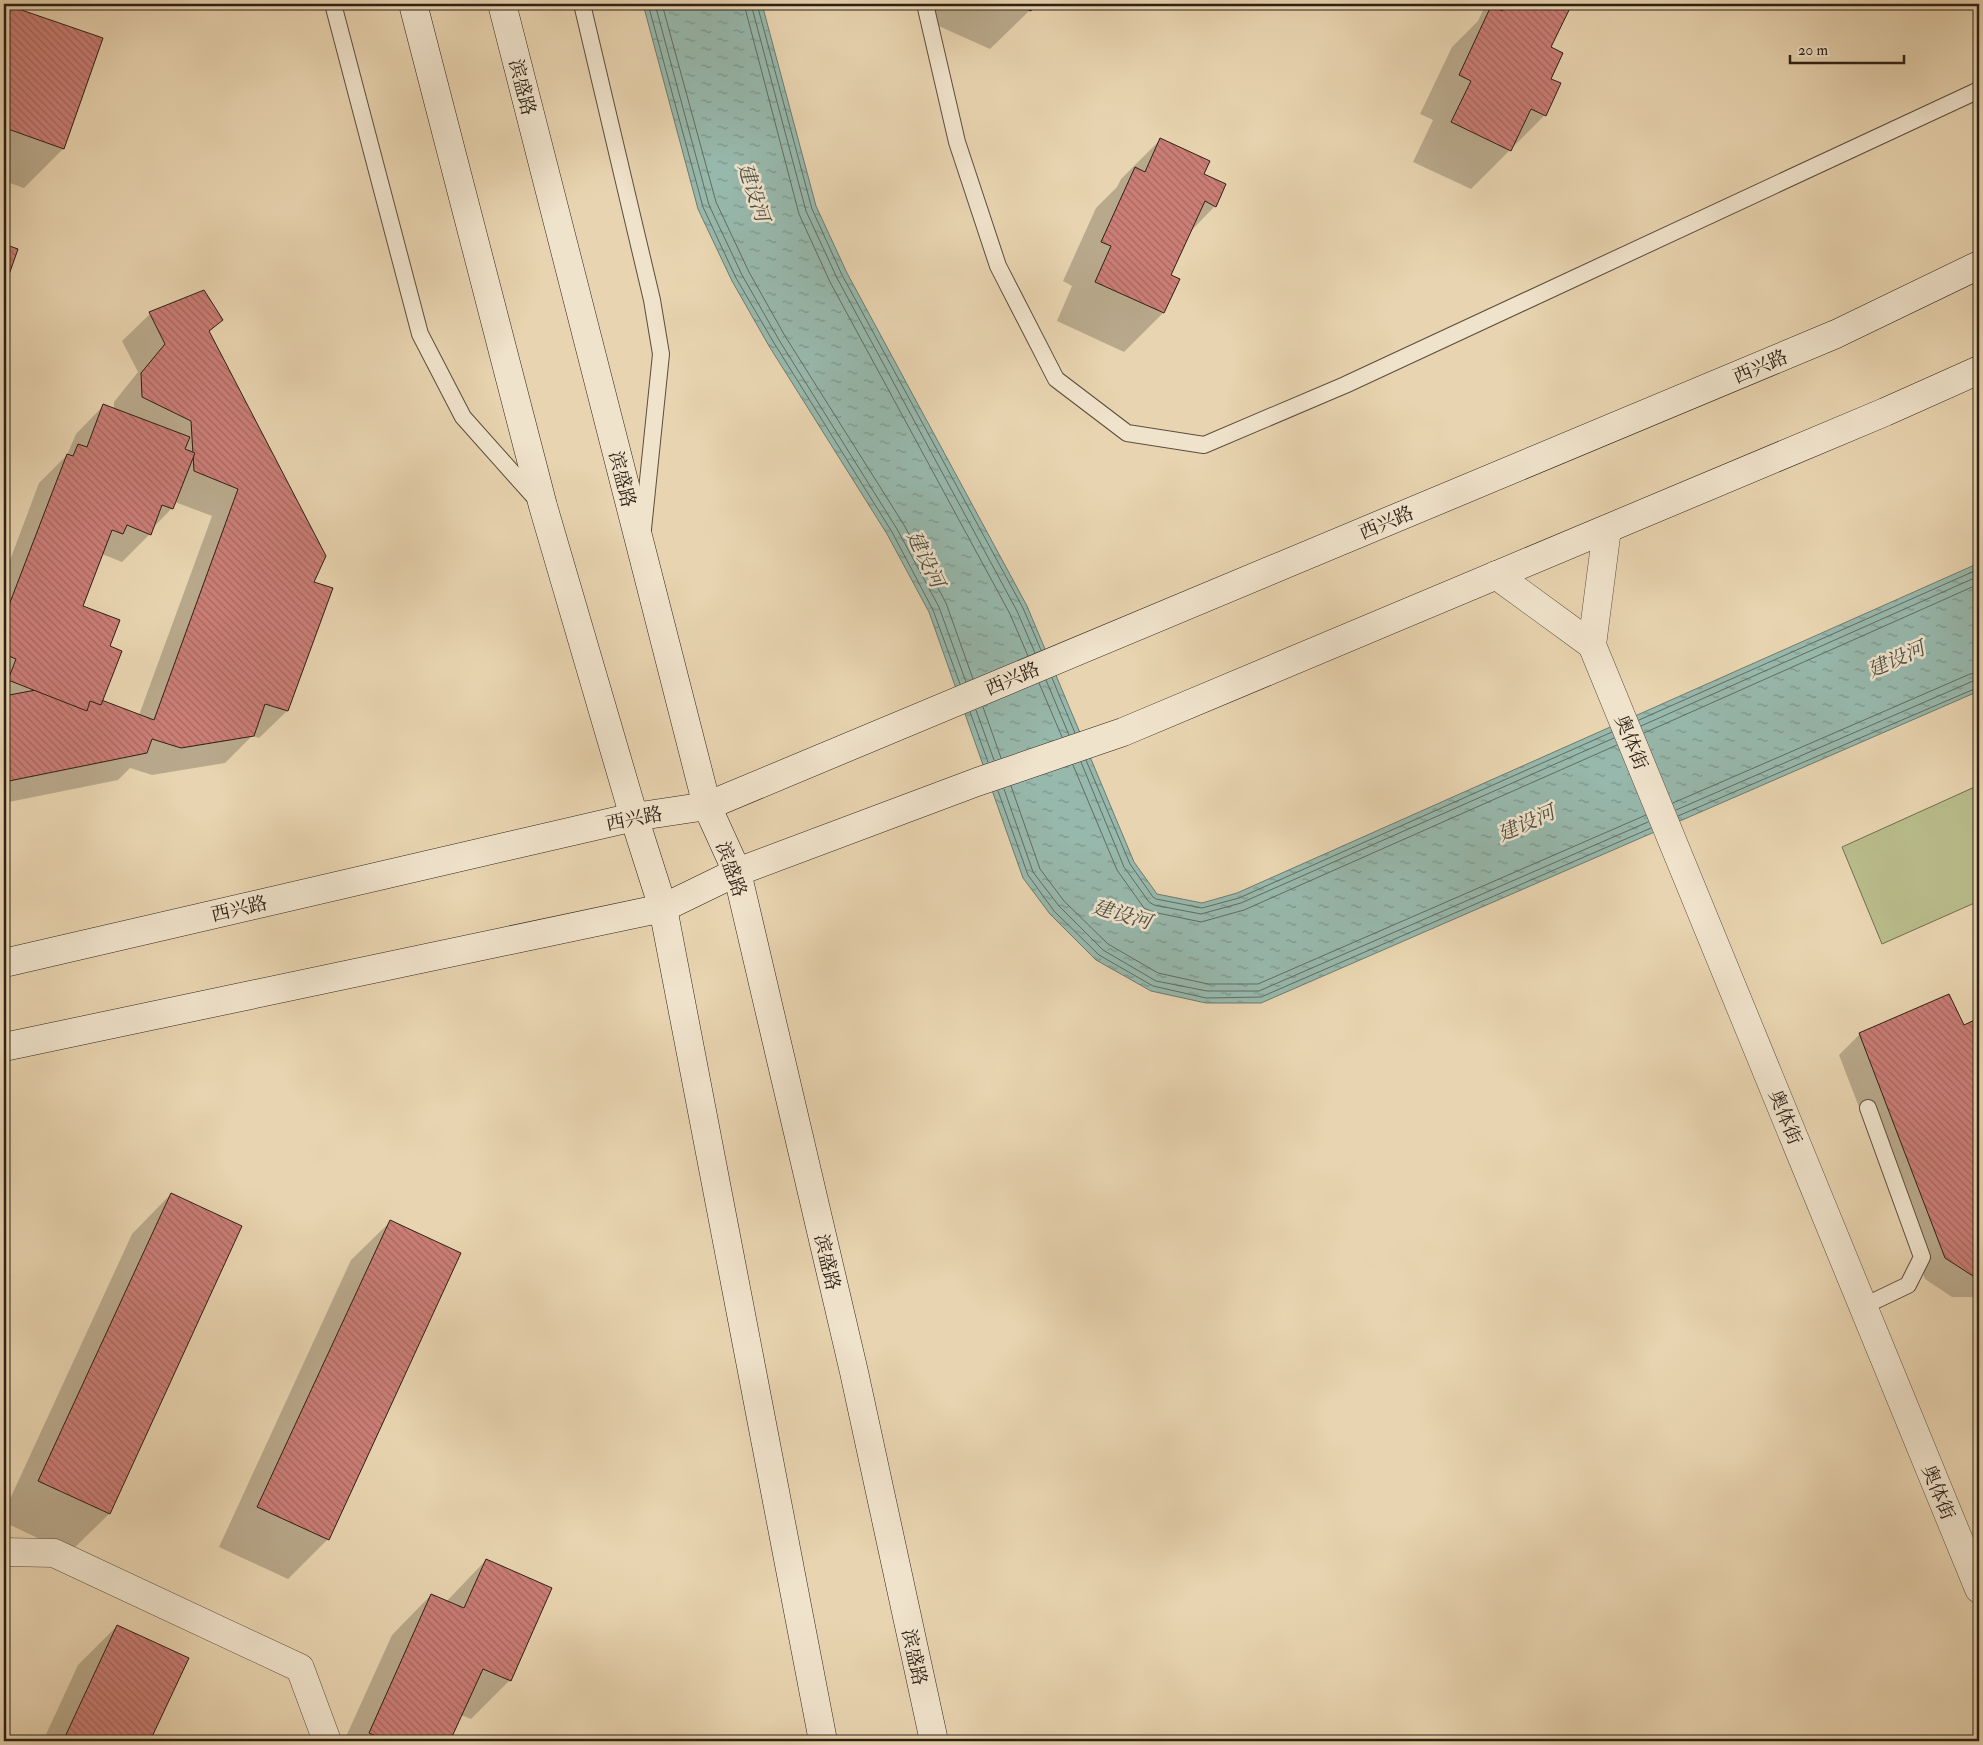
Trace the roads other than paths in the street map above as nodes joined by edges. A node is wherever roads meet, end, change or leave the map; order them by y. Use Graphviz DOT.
graph roads {
  1 [pos="333,4"];
  2 [pos="413,4"];
  3 [pos="502,4"];
  4 [pos="582,4"];
  5 [pos="925,4"];
  6 [pos="1979,90"];
  7 [pos="1979,265"];
  8 [pos="1979,370"];
  9 [pos="543,506"];
  10 [pos="1607,529"];
  11 [pos="641,549"];
  12 [pos="1496,575"];
  13 [pos="1592,645"];
  14 [pos="707,806"];
  15 [pos="634,816"];
  16 [pos="737,872"];
  17 [pos="663,908"];
  18 [pos="4,963"];
  19 [pos="4,1048"];
  20 [pos="1868,1108"];
  21 [pos="1864,1306"];
  22 [pos="4,1552"];
  23 [pos="1979,1589"];
  24 [pos="327,1741"];
  25 [pos="823,1741"];
  26 [pos="934,1741"];
  1 -- 9 [label="lane"];
  2 -- 9 [label="main road"];
  3 -- 11 [label="main road, 滨盛路"];
  4 -- 11 [label="lane"];
  5 -- 6 [label="lane"];
  7 -- 14 [label="main road, 西兴路"];
  8 -- 10 [label="main road"];
  9 -- 15 [label="main road"];
  10 -- 12 [label="main road"];
  10 -- 13 [label="main road, 奥体街"];
  11 -- 14 [label="main road, 滨盛路"];
  12 -- 13 [label="main road"];
  12 -- 16 [label="main road"];
  13 -- 21 [label="main road, 奥体街"];
  14 -- 15 [label="main road, 西兴路"];
  14 -- 16 [label="main road, 滨盛路"];
  15 -- 17 [label="main road"];
  15 -- 18 [label="main road, 西兴路"];
  16 -- 17 [label="main road"];
  16 -- 26 [label="main road, 滨盛路"];
  17 -- 19 [label="main road"];
  17 -- 25 [label="main road"];
  20 -- 21 [label="lane"];
  21 -- 23 [label="main road, 奥体街"];
  22 -- 24 [label="main road"];
}
